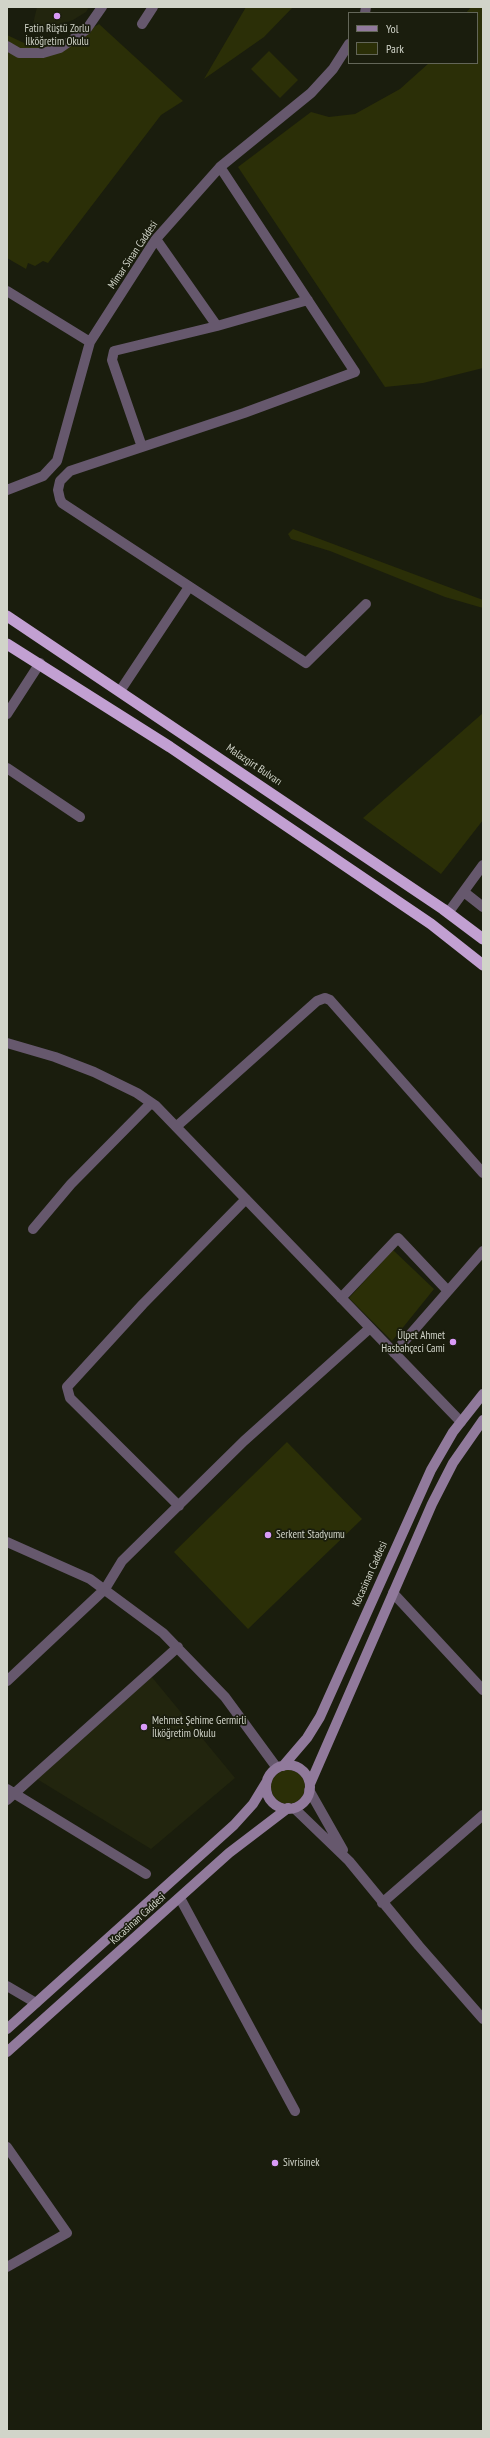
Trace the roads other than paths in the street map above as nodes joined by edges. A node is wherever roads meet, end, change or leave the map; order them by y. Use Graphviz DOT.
graph roads {
  1 [pos="102,7"];
  2 [pos="153,7"];
  3 [pos="142,24"];
  4 [pos="7,46"];
  5 [pos="348,46"];
  6 [pos="220,167"];
  7 [pos="156,239"];
  8 [pos="8,293"];
  9 [pos="308,300"];
  10 [pos="217,326"];
  11 [pos="90,342"];
  12 [pos="142,447"];
  13 [pos="49,470"];
  14 [pos="60,481"];
  15 [pos="18,486"];
  16 [pos="7,490"];
  17 [pos="7,497"];
  18 [pos="188,587"];
  19 [pos="366,604"];
  20 [pos="7,612"];
  21 [pos="7,616"];
  22 [pos="17,623"];
  23 [pos="7,644"];
  24 [pos="40,663"];
  25 [pos="120,691"];
  26 [pos="7,714"];
  27 [pos="7,768"];
  28 [pos="80,817"];
  29 [pos="483,866"];
  30 [pos="464,892"];
  31 [pos="483,907"];
  32 [pos="448,913"];
  33 [pos="483,939"];
  34 [pos="483,965"];
  35 [pos="7,1043"];
  36 [pos="152,1103"];
  37 [pos="177,1126"];
  38 [pos="483,1173"];
  39 [pos="246,1198"];
  40 [pos="33,1229"];
  41 [pos="483,1251"];
  42 [pos="448,1290"];
  43 [pos="341,1298"];
  44 [pos="370,1328"];
  45 [pos="394,1353"];
  46 [pos="483,1394"];
  47 [pos="461,1422"];
  48 [pos="481,1426"];
  49 [pos="179,1506"];
  50 [pos="7,1542"];
  51 [pos="105,1589"];
  52 [pos="393,1593"];
  53 [pos="178,1647"];
  54 [pos="7,1681"];
  55 [pos="483,1690"];
  56 [pos="280,1767"];
  57 [pos="267,1781"];
  58 [pos="310,1787"];
  59 [pos="9,1794"];
  60 [pos="291,1808"];
  61 [pos="483,1815"];
  62 [pos="349,1861"];
  63 [pos="146,1874"];
  64 [pos="180,1898"];
  65 [pos="382,1903"];
  66 [pos="7,1986"];
  67 [pos="36,2003"];
  68 [pos="483,2019"];
  69 [pos="7,2029"];
  70 [pos="7,2052"];
  71 [pos="295,2111"];
  72 [pos="7,2147"];
  73 [pos="7,2267"];
  1 -- 4 [label="street"];
  2 -- 3 [label="street"];
  5 -- 6 [label="street, Mimar Sinan Caddesi"];
  6 -- 7 [label="street, Mimar Sinan Caddesi"];
  6 -- 9 [label="street"];
  7 -- 10 [label="street"];
  7 -- 11 [label="street, Mimar Sinan Caddesi"];
  8 -- 11 [label="street"];
  9 -- 10 [label="street"];
  9 -- 12 [label="street"];
  10 -- 12 [label="street"];
  11 -- 13 [label="street, Mimar Sinan Caddesi"];
  12 -- 14 [label="street"];
  13 -- 14 [label="street"];
  13 -- 15 [label="street, Mimar Sinan Caddesi"];
  14 -- 18 [label="street"];
  15 -- 16 [label="street, Mimar Sinan Caddesi"];
  15 -- 17 [label="street"];
  18 -- 19 [label="street"];
  18 -- 25 [label="street"];
  20 -- 22 [label="street"];
  21 -- 22 [label="highway, Malazgirt Bulvarı"];
  22 -- 25 [label="highway, Malazgirt Bulvarı"];
  23 -- 24 [label="highway"];
  24 -- 26 [label="street"];
  24 -- 34 [label="highway"];
  25 -- 32 [label="highway, Malazgirt Bulvarı"];
  27 -- 28 [label="street"];
  29 -- 30 [label="street"];
  30 -- 31 [label="street"];
  30 -- 32 [label="street"];
  32 -- 33 [label="highway, Malazgirt Bulvarı"];
  35 -- 36 [label="street"];
  36 -- 37 [label="street"];
  36 -- 40 [label="street"];
  37 -- 38 [label="street"];
  37 -- 39 [label="street"];
  39 -- 43 [label="street"];
  39 -- 49 [label="street"];
  41 -- 42 [label="street"];
  42 -- 43 [label="street"];
  42 -- 45 [label="street"];
  43 -- 44 [label="street"];
  44 -- 45 [label="street"];
  44 -- 49 [label="street"];
  45 -- 47 [label="street"];
  46 -- 47 [label="main road, Kocasinan Caddesi"];
  47 -- 56 [label="main road, Kocasinan Caddesi"];
  48 -- 52 [label="main road"];
  49 -- 51 [label="street"];
  50 -- 51 [label="street"];
  51 -- 53 [label="street"];
  51 -- 54 [label="street"];
  52 -- 55 [label="street"];
  52 -- 58 [label="main road"];
  53 -- 56 [label="street"];
  53 -- 59 [label="street"];
  56 -- 57 [label="main road"];
  56 -- 58 [label="main road"];
  57 -- 60 [label="main road"];
  57 -- 67 [label="main road, Kocasinan Caddesi"];
  58 -- 60 [label="main road"];
  58 -- 62 [label="street"];
  59 -- 63 [label="street"];
  60 -- 62 [label="street"];
  60 -- 64 [label="main road, Kocasinan Caddesi"];
  61 -- 65 [label="street"];
  62 -- 65 [label="street"];
  64 -- 70 [label="main road, Kocasinan Caddesi"];
  64 -- 71 [label="street"];
  65 -- 68 [label="street"];
  66 -- 67 [label="street"];
  67 -- 69 [label="main road, Kocasinan Caddesi"];
  72 -- 73 [label="street"];
}
